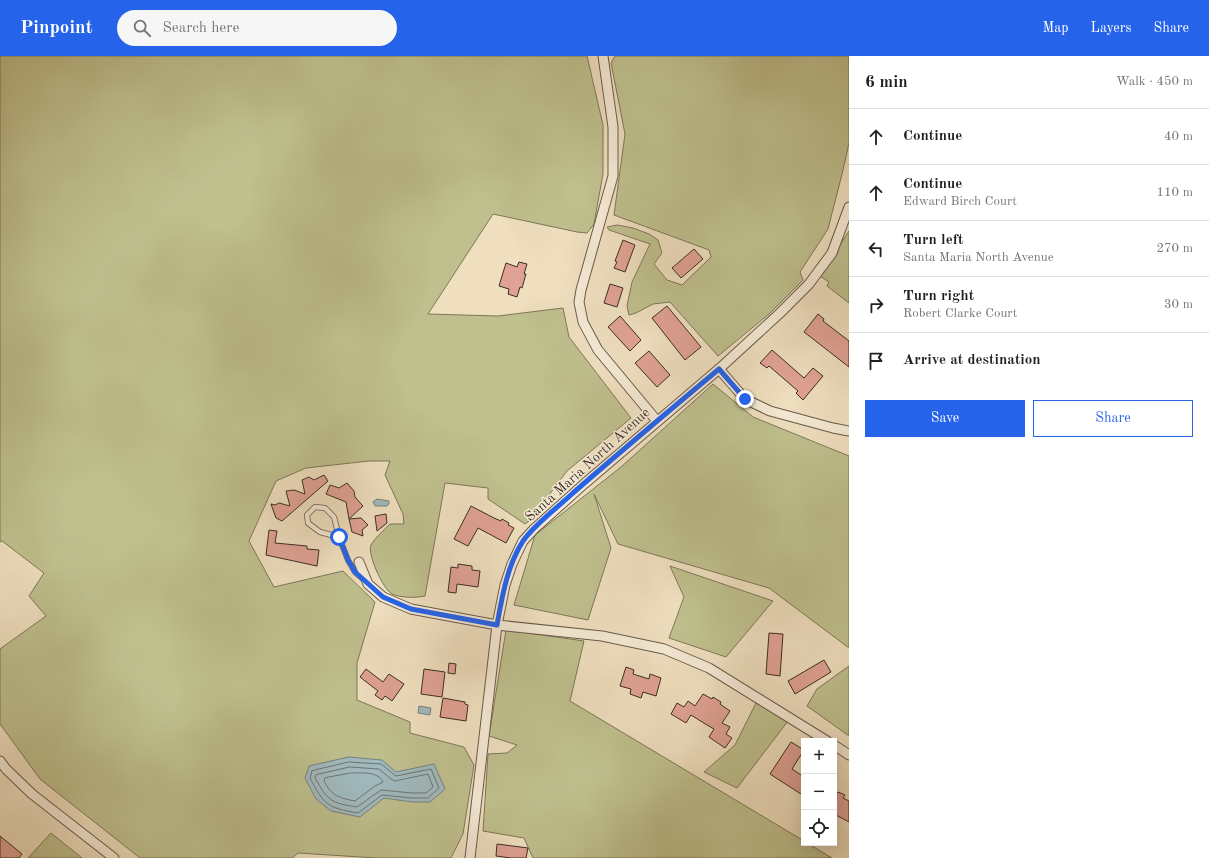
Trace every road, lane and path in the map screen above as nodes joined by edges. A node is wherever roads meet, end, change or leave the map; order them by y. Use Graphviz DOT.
graph roads {
  1 [pos="603,56"];
  2 [pos="849,207"];
  3 [pos="719,369"];
  4 [pos="657,421"];
  5 [pos="849,431"];
  6 [pos="339,537"];
  7 [pos="359,562"];
  8 [pos="368,584"];
  9 [pos="497,625"];
  10 [pos="822,738"];
  11 [pos="837,747"];
  12 [pos="849,754"];
  13 [pos="0,761"];
  14 [pos="114,858"];
  15 [pos="470,858"];
  1 -- 4 [label="street"];
  2 -- 3 [label="street, Santa Maria North Avenue"];
  3 -- 4 [label="street, Santa Maria North Avenue"];
  3 -- 5 [label="street"];
  4 -- 9 [label="street, Santa Maria North Avenue"];
  6 -- 6 [label="lane"];
  6 -- 8 [label="lane"];
  7 -- 8 [label="street"];
  8 -- 9 [label="street"];
  9 -- 10 [label="street"];
  9 -- 15 [label="street, Santa Maria North Avenue"];
  11 -- 12 [label="street"];
  13 -- 14 [label="street"];
}
